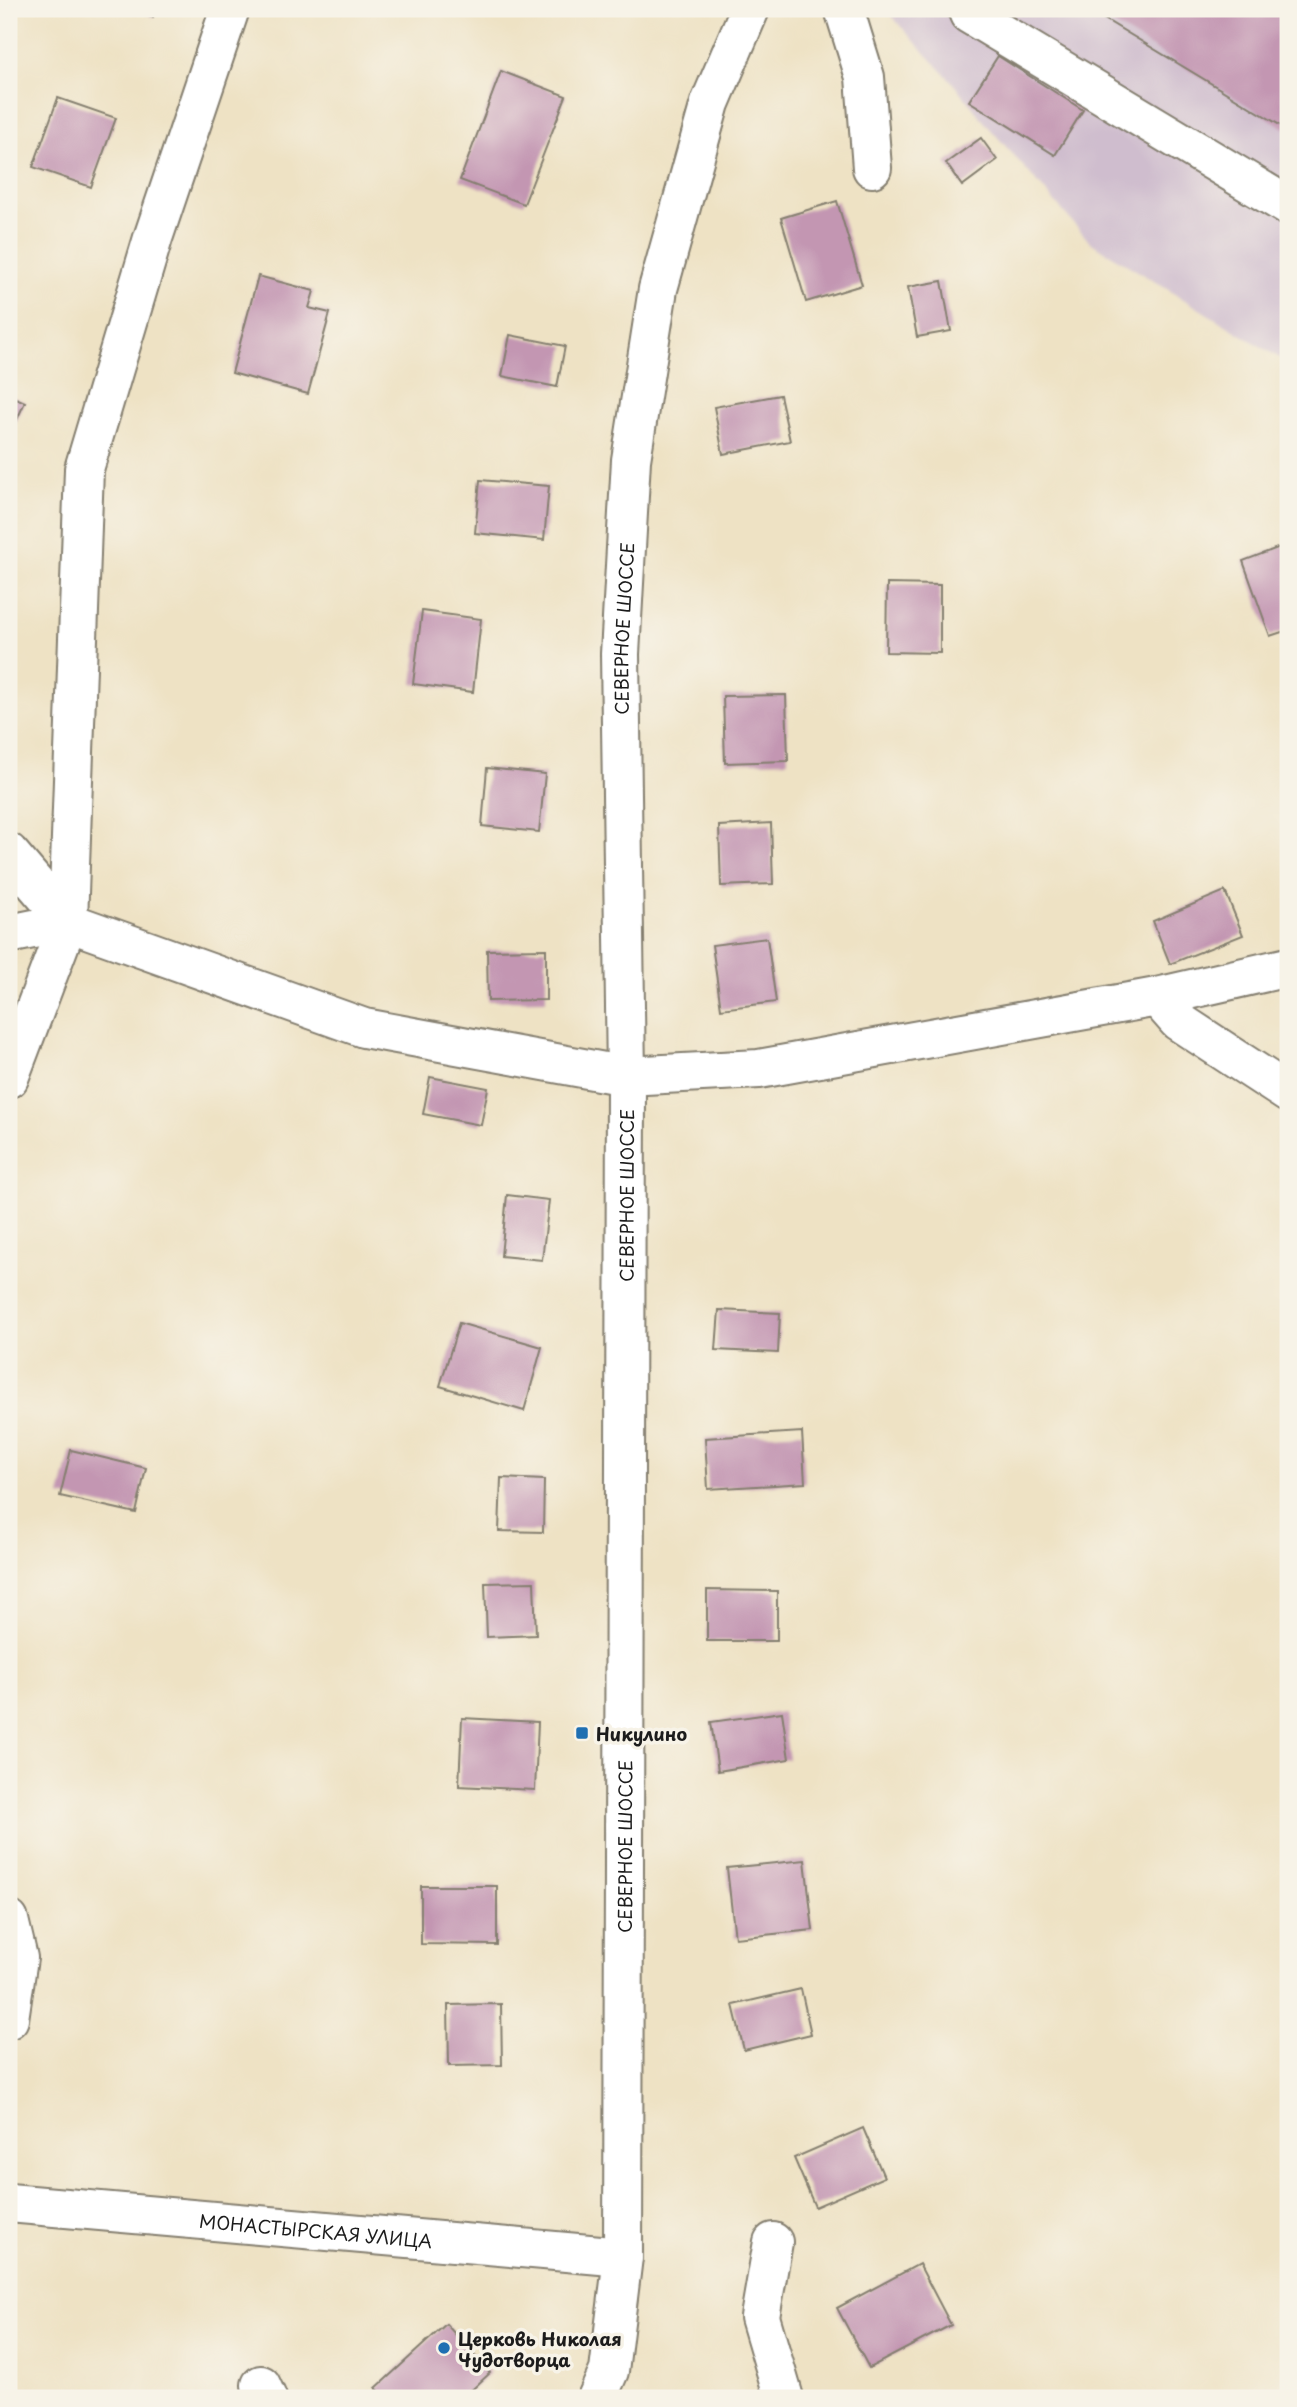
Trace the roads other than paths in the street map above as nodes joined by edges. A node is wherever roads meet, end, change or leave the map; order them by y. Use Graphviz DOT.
graph roads {
  1 [pos="230,9"];
  2 [pos="750,9"];
  3 [pos="844,9"];
  4 [pos="967,9"];
  5 [pos="872,168"];
  6 [pos="1288,206"];
  7 [pos="9,853"];
  8 [pos="68,922"];
  9 [pos="9,934"];
  10 [pos="1288,967"];
  11 [pos="1157,997"];
  12 [pos="626,1076"];
  13 [pos="9,1078"];
  14 [pos="1288,1093"];
  15 [pos="9,1920"];
  16 [pos="9,2019"];
  17 [pos="9,2203"];
  18 [pos="773,2242"];
  19 [pos="624,2257"];
  20 [pos="597,2398"];
  21 [pos="784,2398"];
  1 -- 8 [label="street"];
  2 -- 12 [label="street, СЕВЕРНОЕ ШОССЕ"];
  3 -- 5 [label="street"];
  4 -- 6 [label="street"];
  7 -- 8 [label="street"];
  8 -- 9 [label="street"];
  8 -- 12 [label="street"];
  8 -- 13 [label="street"];
  10 -- 11 [label="street"];
  11 -- 12 [label="street"];
  11 -- 14 [label="street"];
  12 -- 19 [label="street, СЕВЕРНОЕ ШОССЕ"];
  15 -- 16 [label="street"];
  17 -- 19 [label="street, МОНАСТЫРСКАЯ УЛИЦА"];
  18 -- 21 [label="street"];
  19 -- 20 [label="street, СЕВЕРНОЕ ШОССЕ"];
}
